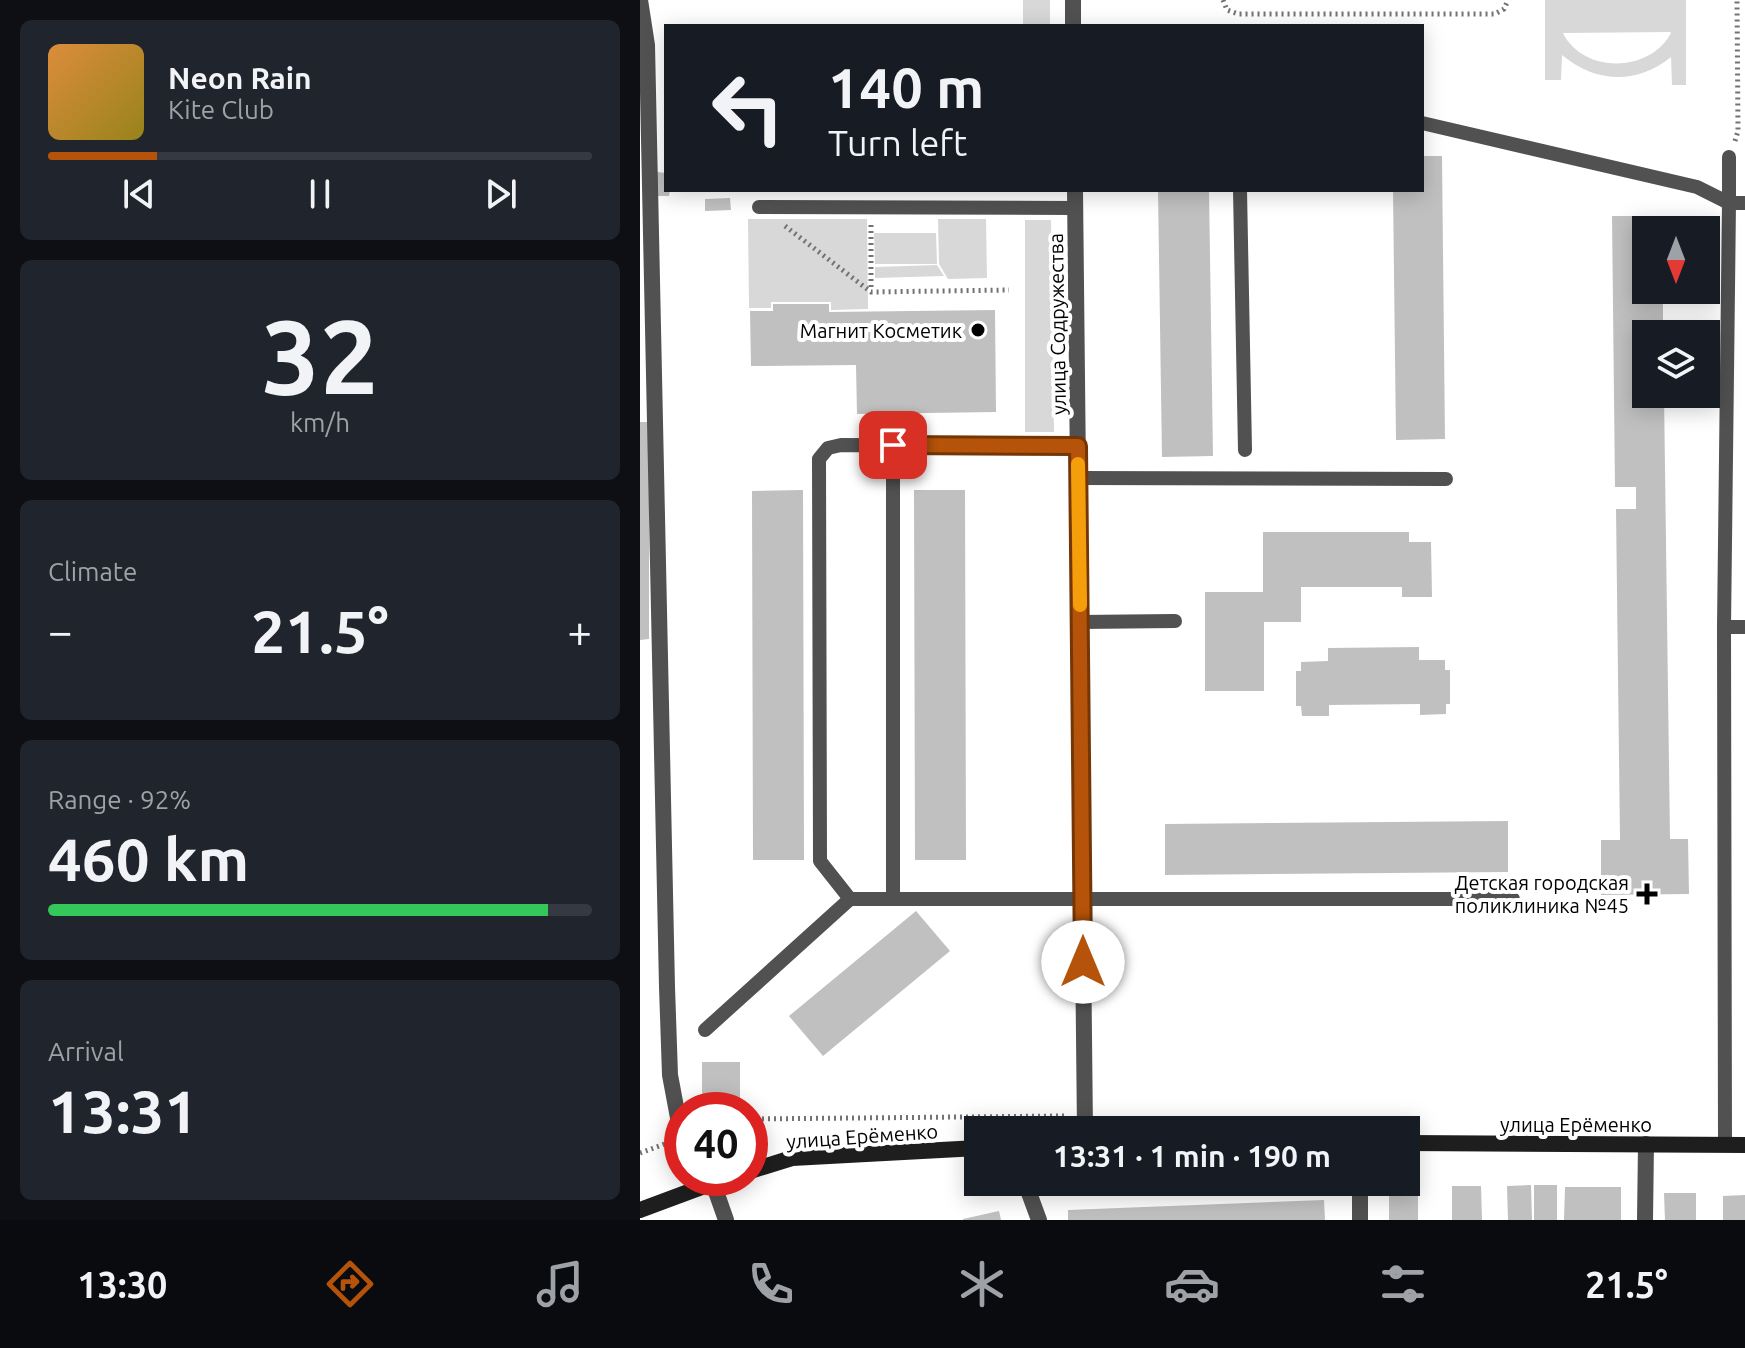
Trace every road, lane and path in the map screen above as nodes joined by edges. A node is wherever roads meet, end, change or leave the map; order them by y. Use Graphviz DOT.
graph roads {
  1 [pos="640,0"];
  2 [pos="1073,0"];
  3 [pos="1223,0"];
  4 [pos="1508,0"];
  5 [pos="1737,0"];
  6 [pos="1073,24"];
  7 [pos="1424,123"];
  8 [pos="1729,157"];
  9 [pos="644,190"];
  10 [pos="1075,192"];
  11 [pos="1240,192"];
  12 [pos="1729,203"];
  13 [pos="1745,203"];
  14 [pos="759,207"];
  15 [pos="871,207"];
  16 [pos="1075,208"];
  17 [pos="1009,290"];
  18 [pos="871,292"];
  19 [pos="893,445"];
  20 [pos="1078,446"];
  21 [pos="1245,450"];
  22 [pos="1078,478"];
  23 [pos="1446,479"];
  24 [pos="1175,621"];
  25 [pos="1080,622"];
  26 [pos="1724,627"];
  27 [pos="1745,627"];
  28 [pos="850,899"];
  29 [pos="893,899"];
  30 [pos="1513,899"];
  31 [pos="1083,901"];
  32 [pos="705,1030"];
  33 [pos="673,1092"];
  34 [pos="1085,1116"];
  35 [pos="768,1119"];
  36 [pos="964,1122"];
  37 [pos="1420,1143"];
  38 [pos="1646,1144"];
  39 [pos="1725,1145"];
  40 [pos="1745,1145"];
  41 [pos="964,1149"];
  42 [pos="768,1165"];
  43 [pos="670,1196"];
  44 [pos="722,1196"];
  45 [pos="1030,1196"];
  46 [pos="1360,1196"];
  47 [pos="640,1210"];
  48 [pos="726,1220"];
  49 [pos="1039,1220"];
  50 [pos="1360,1220"];
  51 [pos="1645,1220"];
  1 -- 9 [label="street"];
  2 -- 6 [label="street"];
  3 -- 4 [label="path"];
  5 -- 8 [label="path"];
  7 -- 12 [label="lane"];
  8 -- 12 [label="lane"];
  9 -- 33 [label="street"];
  10 -- 16 [label="street, улица Содружества"];
  11 -- 21 [label="lane"];
  12 -- 13 [label="lane"];
  12 -- 26 [label="lane"];
  14 -- 15 [label="lane"];
  14 -- 18 [label="path"];
  15 -- 16 [label="lane"];
  15 -- 18 [label="path"];
  16 -- 20 [label="street, улица Содружества"];
  17 -- 18 [label="path"];
  19 -- 20 [label="lane"];
  19 -- 28 [label="lane"];
  19 -- 29 [label="lane"];
  20 -- 22 [label="street, улица Содружества"];
  22 -- 23 [label="lane"];
  22 -- 25 [label="street, улица Содружества"];
  24 -- 25 [label="lane"];
  25 -- 31 [label="street, улица Содружества"];
  26 -- 27 [label="lane"];
  26 -- 39 [label="lane"];
  28 -- 29 [label="lane"];
  28 -- 32 [label="lane"];
  29 -- 31 [label="lane"];
  30 -- 31 [label="lane"];
  31 -- 34 [label="street, улица Содружества"];
  35 -- 36 [label="path"];
  37 -- 38 [label="main road, улица Ерёменко"];
  38 -- 39 [label="main road, улица Ерёменко"];
  38 -- 51 [label="street"];
  39 -- 40 [label="main road, улица Ерёменко"];
  41 -- 42 [label="main road, улица Ерёменко"];
  43 -- 47 [label="main road"];
  44 -- 48 [label="street"];
  45 -- 49 [label="street"];
  46 -- 50 [label="street"];
}
